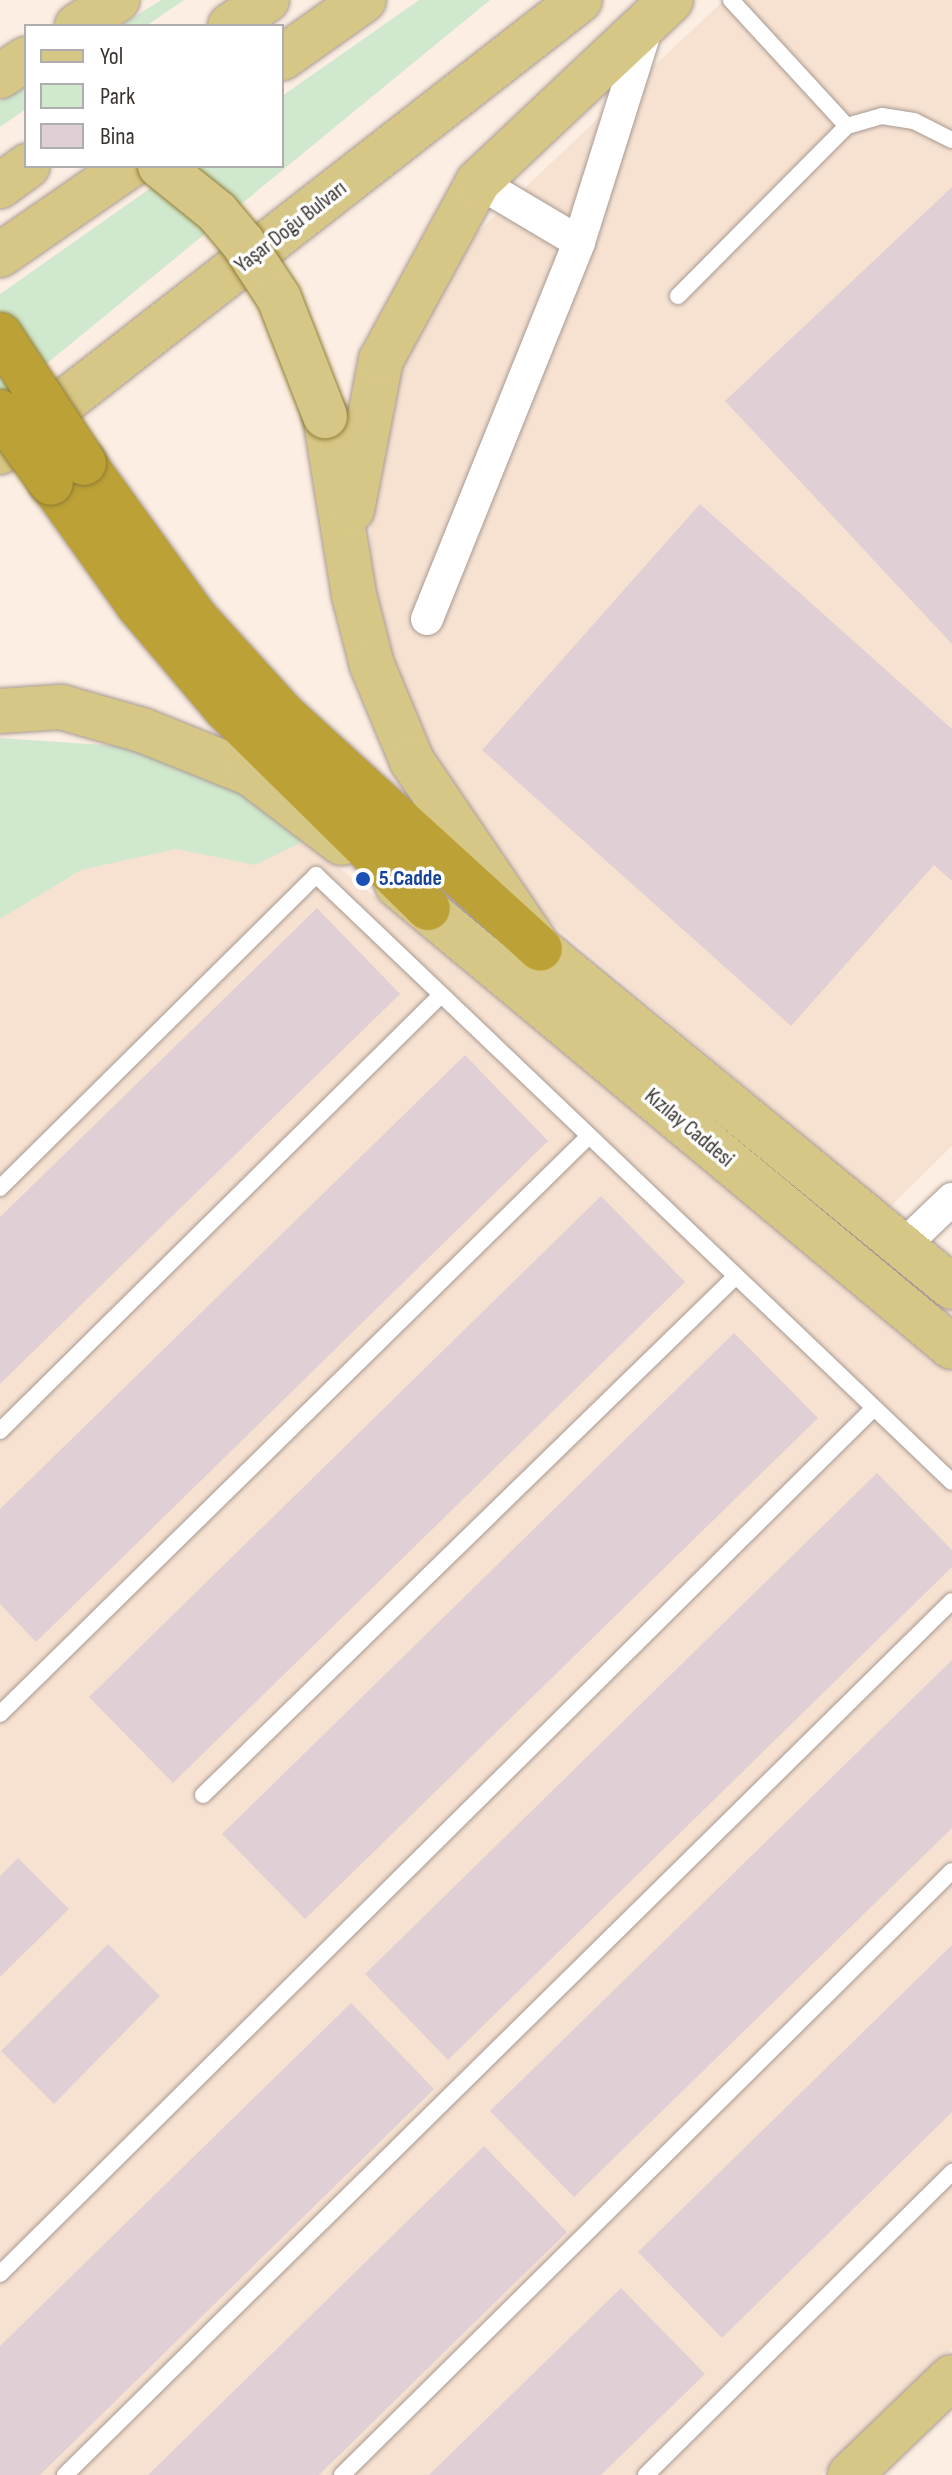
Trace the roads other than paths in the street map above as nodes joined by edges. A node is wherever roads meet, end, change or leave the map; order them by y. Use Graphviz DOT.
graph roads {
  1 [pos="117,0"];
  2 [pos="267,0"];
  3 [pos="364,0"];
  4 [pos="580,0"];
  5 [pos="731,0"];
  6 [pos="660,9"];
  7 [pos="80,24"];
  8 [pos="233,24"];
  9 [pos="284,57"];
  10 [pos="24,60"];
  11 [pos="0,76"];
  12 [pos="0,95"];
  13 [pos="24,101"];
  14 [pos="847,126"];
  15 [pos="952,140"];
  16 [pos="25,168"];
  17 [pos="126,168"];
  18 [pos="162,168"];
  19 [pos="478,182"];
  20 [pos="0,186"];
  21 [pos="579,242"];
  22 [pos="0,255"];
  23 [pos="678,296"];
  24 [pos="0,335"];
  25 [pos="0,412"];
  26 [pos="0,452"];
  27 [pos="67,473"];
  28 [pos="346,544"];
  29 [pos="427,619"];
  30 [pos="0,711"];
  31 [pos="428,908"];
  32 [pos="540,949"];
  33 [pos="441,995"];
  34 [pos="589,1136"];
  35 [pos="0,1188"];
  36 [pos="952,1199"];
  37 [pos="903,1246"];
  38 [pos="736,1276"];
  39 [pos="952,1287"];
  40 [pos="952,1347"];
  41 [pos="874,1408"];
  42 [pos="0,1431"];
  43 [pos="952,1482"];
  44 [pos="952,1601"];
  45 [pos="0,1714"];
  46 [pos="203,1795"];
  47 [pos="952,1871"];
  48 [pos="952,2172"];
  49 [pos="0,2274"];
  50 [pos="952,2377"];
  51 [pos="952,2419"];
  52 [pos="65,2475"];
  53 [pos="342,2475"];
  54 [pos="646,2475"];
  55 [pos="850,2475"];
  56 [pos="895,2475"];
  1 -- 7 [label="main road"];
  2 -- 8 [label="main road"];
  3 -- 9 [label="main road"];
  4 -- 26 [label="main road, Yaşar Doğu Bulvarı"];
  5 -- 14 [label="lane"];
  6 -- 19 [label="main road"];
  6 -- 21 [label="street"];
  10 -- 11 [label="main road"];
  12 -- 13 [label="main road"];
  14 -- 15 [label="lane"];
  14 -- 23 [label="lane"];
  16 -- 20 [label="main road"];
  17 -- 22 [label="main road"];
  18 -- 28 [label="main road, Kızılay Caddesi, bridge"];
  19 -- 21 [label="street"];
  19 -- 28 [label="main road"];
  21 -- 29 [label="street"];
  24 -- 27 [label="highway, bridge"];
  25 -- 27 [label="highway, bridge"];
  27 -- 31 [label="highway"];
  27 -- 32 [label="highway"];
  28 -- 32 [label="main road, Kızılay Caddesi"];
  30 -- 31 [label="main road, Kızılay Caddesi"];
  31 -- 40 [label="main road, Kızılay Caddesi"];
  32 -- 37 [label="main road, Kızılay Caddesi"];
  33 -- 34 [label="lane"];
  33 -- 35 [label="lane"];
  33 -- 42 [label="lane"];
  34 -- 38 [label="lane"];
  34 -- 45 [label="lane"];
  36 -- 37 [label="street"];
  37 -- 39 [label="main road, Kızılay Caddesi"];
  38 -- 41 [label="lane"];
  38 -- 46 [label="lane"];
  41 -- 43 [label="lane"];
  41 -- 49 [label="lane"];
  44 -- 52 [label="lane"];
  47 -- 53 [label="lane"];
  48 -- 54 [label="lane"];
  50 -- 55 [label="main road"];
  51 -- 56 [label="main road"];
}
